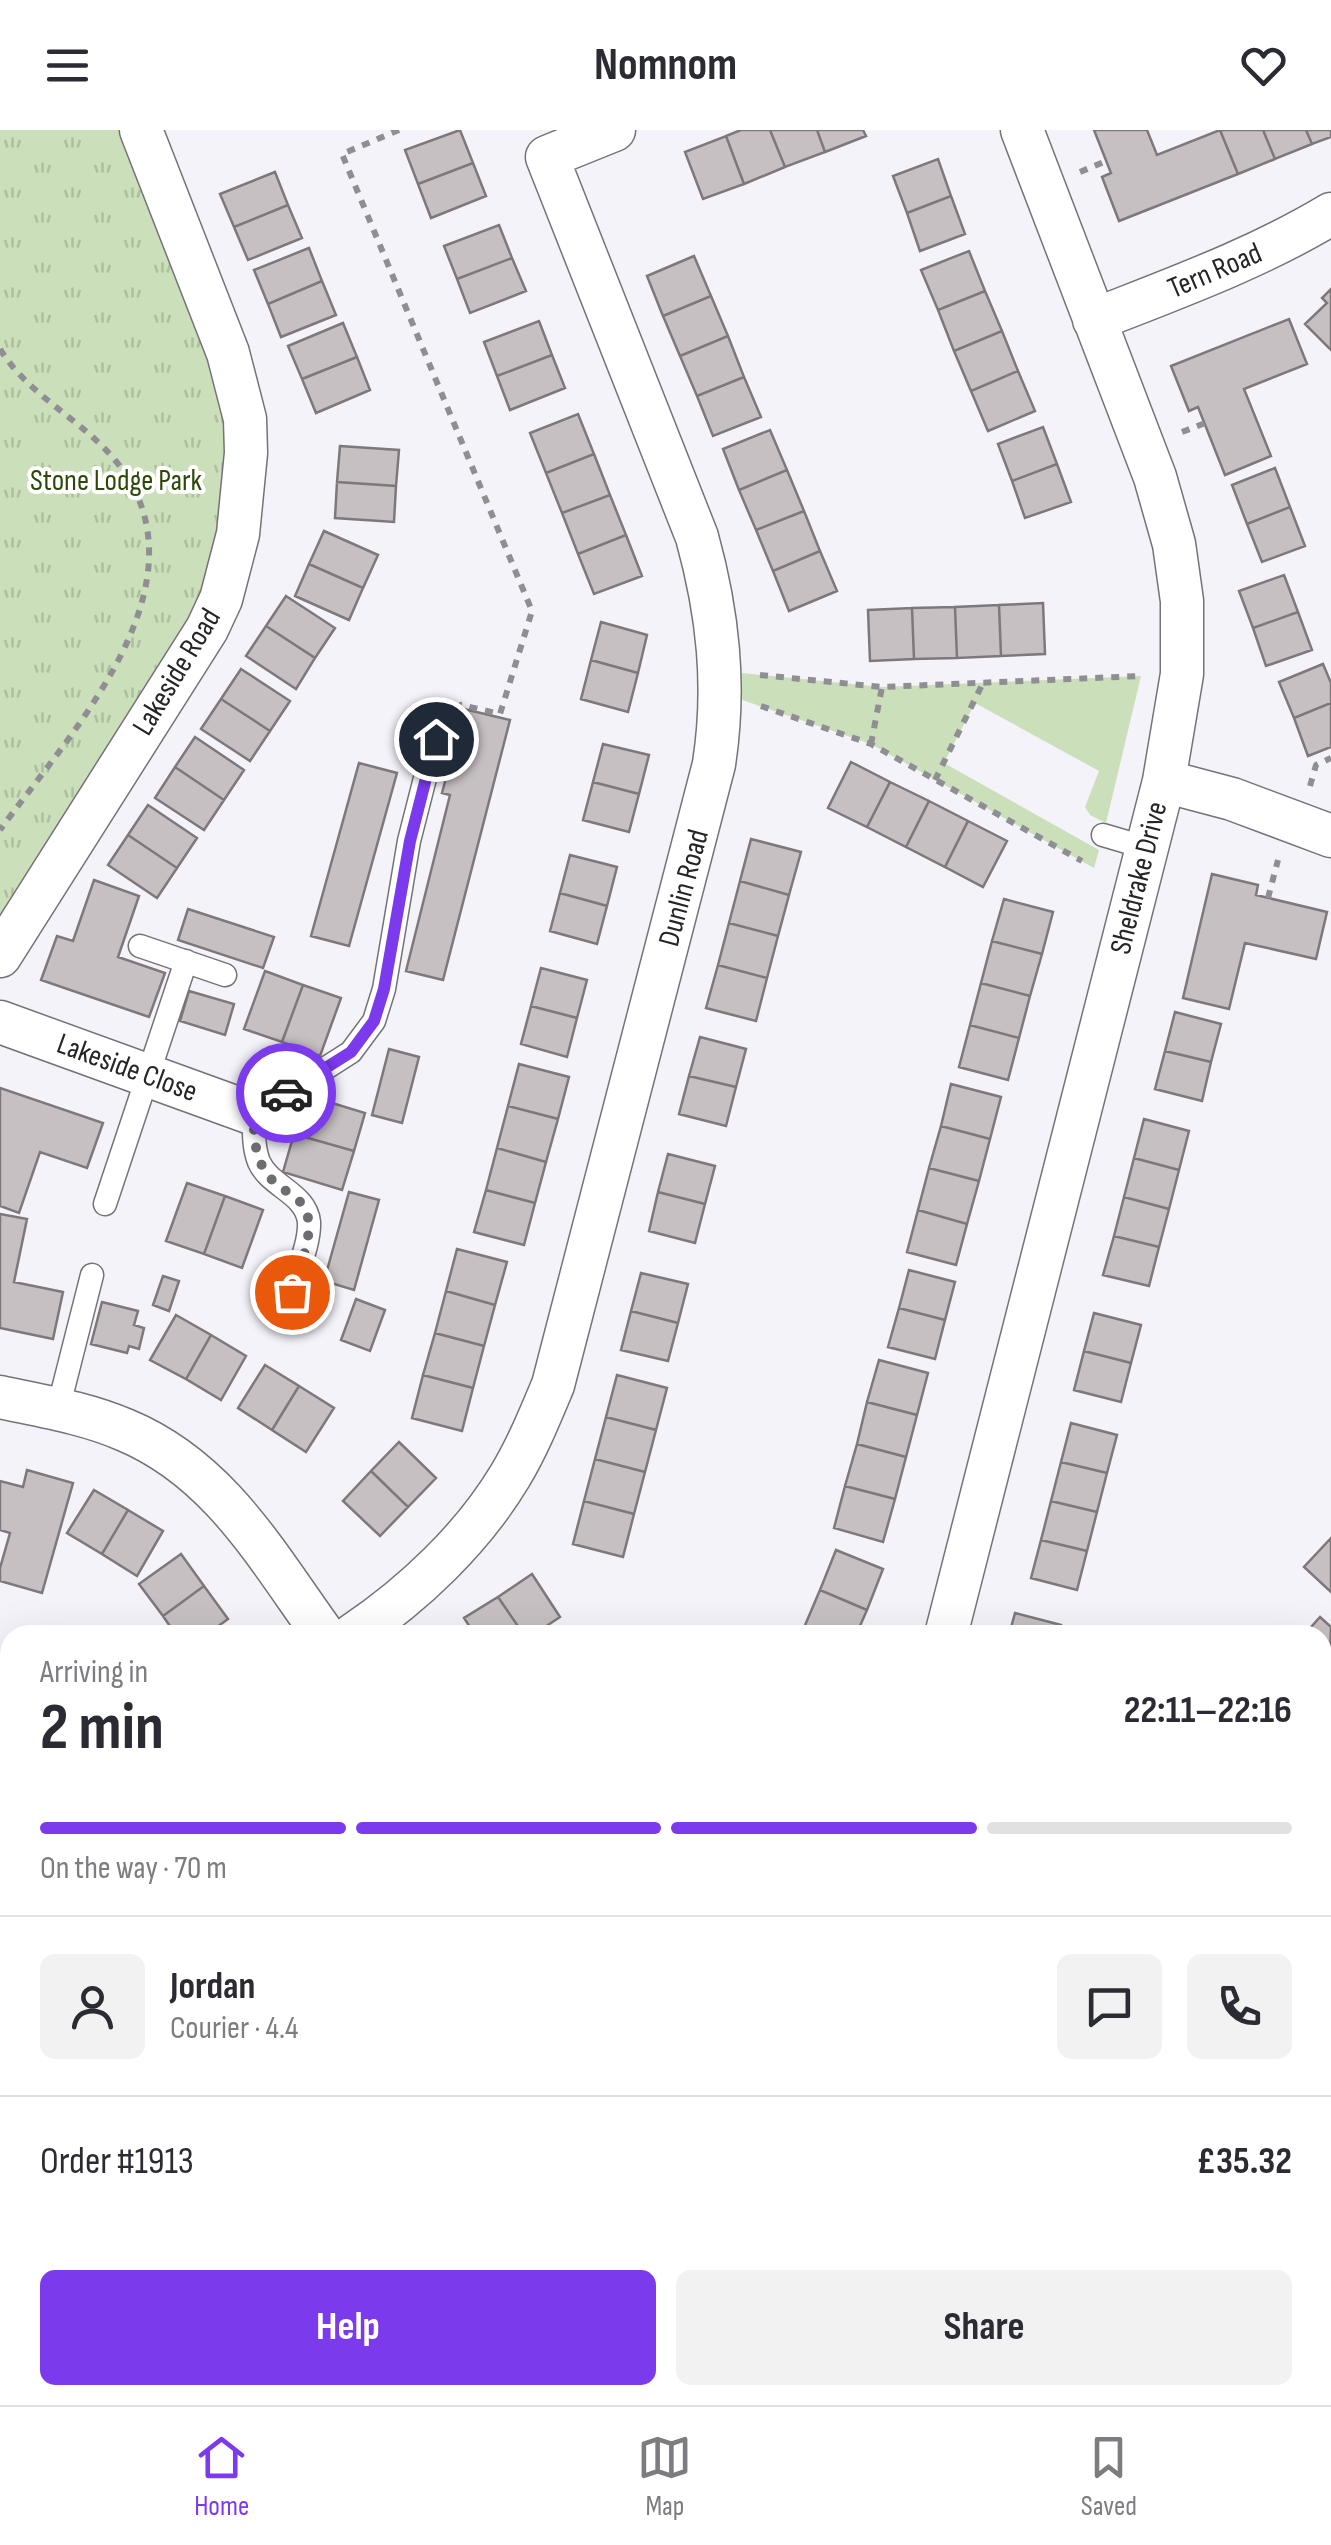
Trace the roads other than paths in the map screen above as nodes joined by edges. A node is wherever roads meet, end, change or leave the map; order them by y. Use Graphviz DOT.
graph roads {
  1 [pos="142,130"];
  2 [pos="614,130"];
  3 [pos="1022,130"];
  4 [pos="541,143"];
  5 [pos="1331,214"];
  6 [pos="1094,320"];
  7 [pos="436,739"];
  8 [pos="1164,781"];
  9 [pos="1103,836"];
  10 [pos="1331,836"];
  11 [pos="1147,848"];
  12 [pos="140,946"];
  13 [pos="0,956"];
  14 [pos="186,962"];
  15 [pos="226,975"];
  16 [pos="0,1022"];
  17 [pos="149,1076"];
  18 [pos="254,1114"];
  19 [pos="105,1204"];
  20 [pos="92,1275"];
  21 [pos="292,1292"];
  22 [pos="0,1397"];
  23 [pos="58,1410"];
  24 [pos="317,1625"];
  25 [pos="366,1625"];
  26 [pos="949,1625"];
  1 -- 13 [label="street, Lakeside Road"];
  2 -- 4 [label="street, Dunlin Road"];
  3 -- 6 [label="street, Sheldrake Drive"];
  4 -- 25 [label="street, Dunlin Road"];
  5 -- 6 [label="street, Tern Road"];
  6 -- 8 [label="street, Sheldrake Drive"];
  7 -- 18 [label="lane"];
  8 -- 10 [label="street"];
  8 -- 11 [label="street, Sheldrake Drive"];
  9 -- 11 [label="lane"];
  11 -- 26 [label="street, Sheldrake Drive"];
  12 -- 14 [label="lane"];
  14 -- 15 [label="lane"];
  14 -- 17 [label="lane"];
  16 -- 17 [label="street, Lakeside Close"];
  17 -- 18 [label="street, Lakeside Close"];
  17 -- 19 [label="lane"];
  18 -- 21 [label="lane"];
  20 -- 23 [label="lane"];
  22 -- 23 [label="street"];
  23 -- 24 [label="street"];
}
